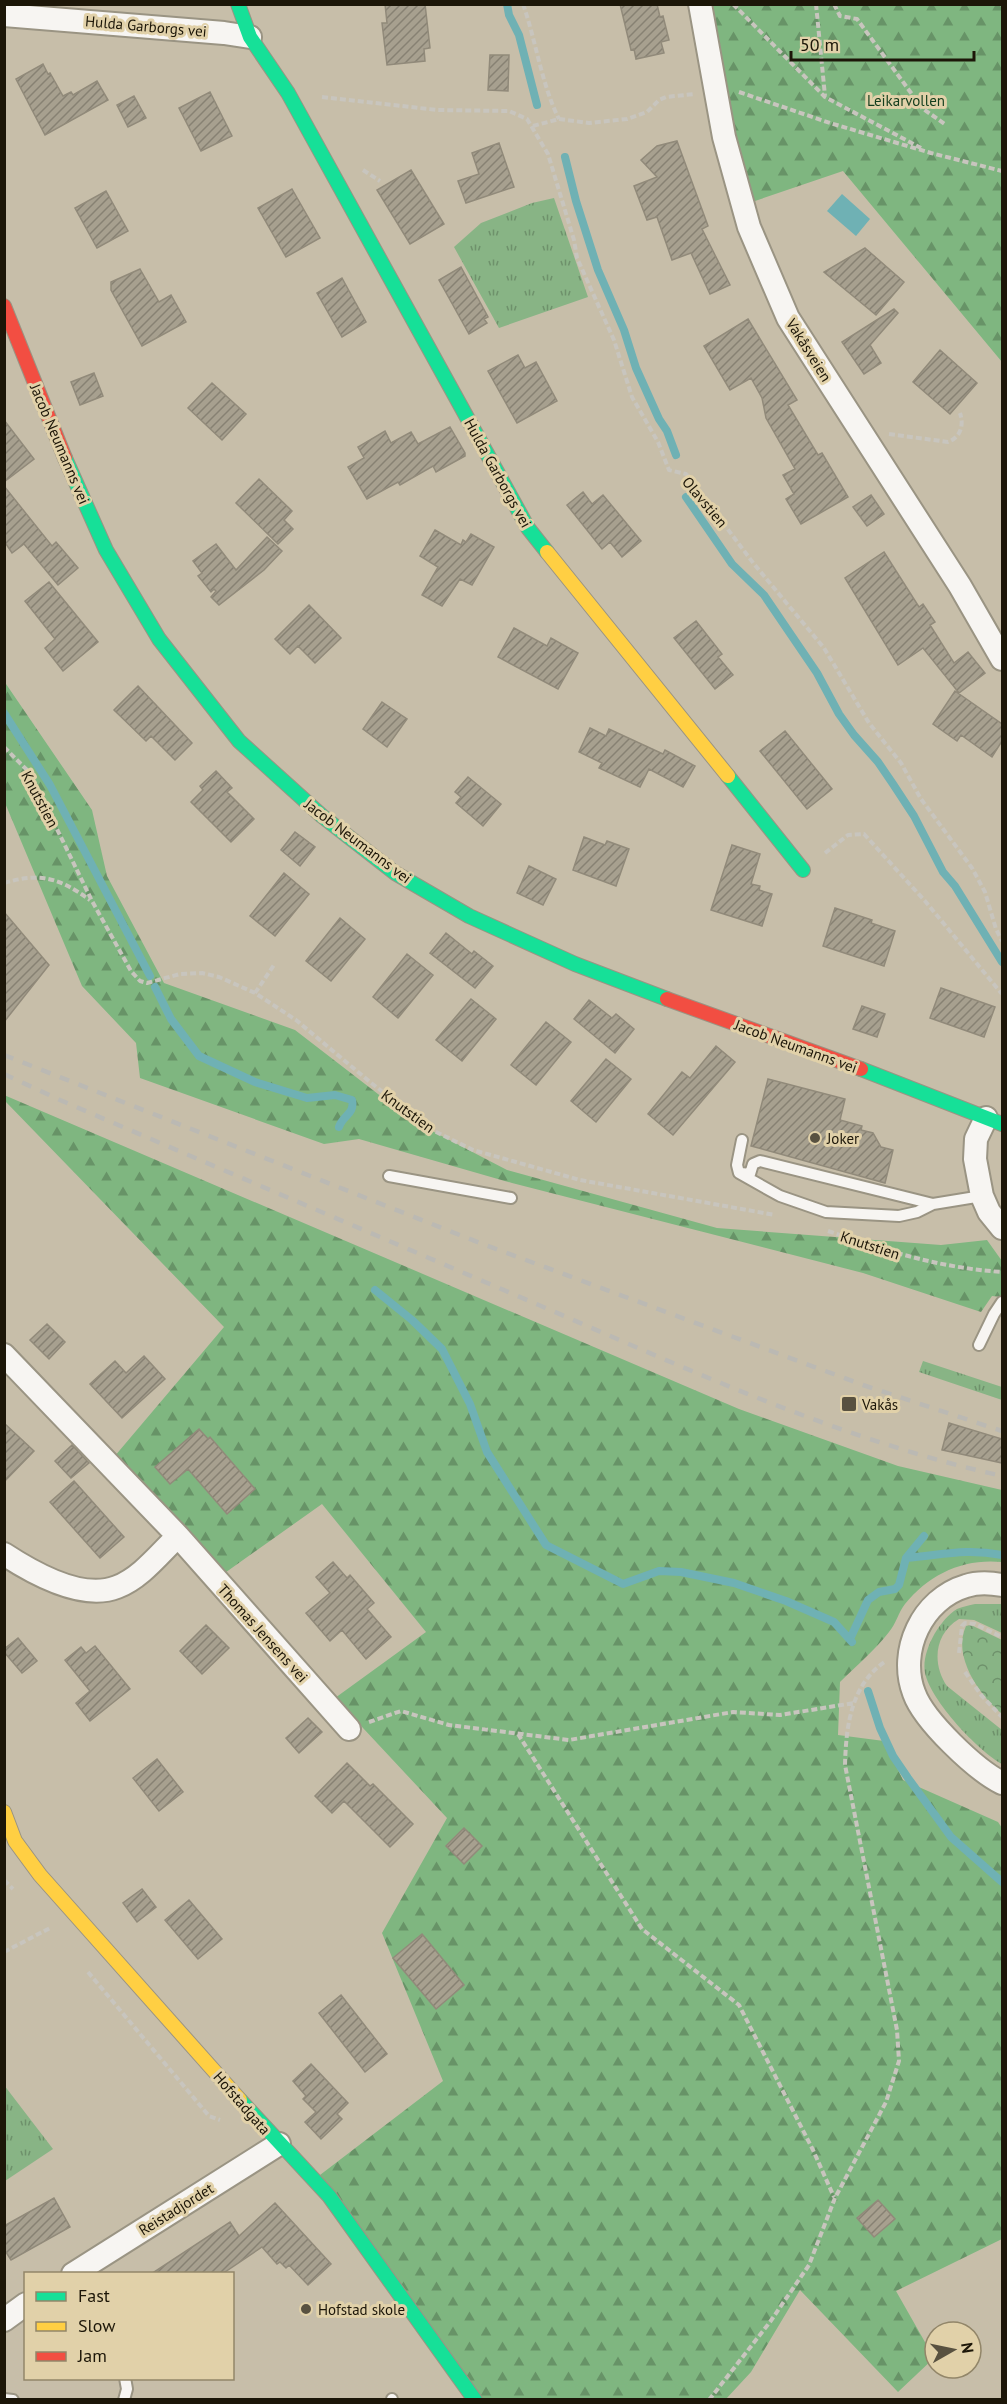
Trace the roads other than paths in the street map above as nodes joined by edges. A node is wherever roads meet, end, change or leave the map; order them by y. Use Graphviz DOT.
graph roads {
  1 [pos="238,4"];
  2 [pos="700,4"];
  3 [pos="4,15"];
  4 [pos="250,37"];
  5 [pos="4,306"];
  6 [pos="1002,660"];
  7 [pos="803,870"];
  8 [pos="994,1121"];
  9 [pos="742,1140"];
  10 [pos="739,1173"];
  11 [pos="389,1176"];
  12 [pos="982,1196"];
  13 [pos="512,1198"];
  14 [pos="933,1204"];
  15 [pos="1002,1228"];
  16 [pos="1002,1302"];
  17 [pos="979,1345"];
  18 [pos="4,1355"];
  19 [pos="178,1536"];
  20 [pos="4,1554"];
  21 [pos="1002,1585"];
  22 [pos="349,1729"];
  23 [pos="1002,1783"];
  24 [pos="4,1812"];
  25 [pos="279,2144"];
  26 [pos="76,2272"];
  27 [pos="24,2305"];
  28 [pos="4,2320"];
  29 [pos="125,2380"];
  30 [pos="4,2399"];
  31 [pos="13,2400"];
  32 [pos="124,2400"];
  33 [pos="475,2400"];
  1 -- 4 [label="street, Hulda Garborgs vei"];
  2 -- 6 [label="street, Vakåsveien"];
  3 -- 4 [label="street, Hulda Garborgs vei"];
  4 -- 7 [label="street, Hulda Garborgs vei"];
  5 -- 8 [label="street, Jacob Neumanns vei"];
  8 -- 12 [label="street"];
  9 -- 10 [label="lane"];
  10 -- 14 [label="lane"];
  10 -- 14 [label="lane"];
  11 -- 13 [label="lane"];
  12 -- 14 [label="lane"];
  12 -- 15 [label="street"];
  16 -- 17 [label="lane"];
  18 -- 19 [label="street, Thomas Jensens vei"];
  19 -- 20 [label="street"];
  19 -- 22 [label="street, Thomas Jensens vei"];
  21 -- 23 [label="street"];
  24 -- 25 [label="street, Hofstadgata"];
  25 -- 26 [label="street, Reistadjordet"];
  25 -- 33 [label="street, Hofstadgata"];
  27 -- 28 [label="street"];
  29 -- 32 [label="lane"];
  30 -- 31 [label="lane"];
}
